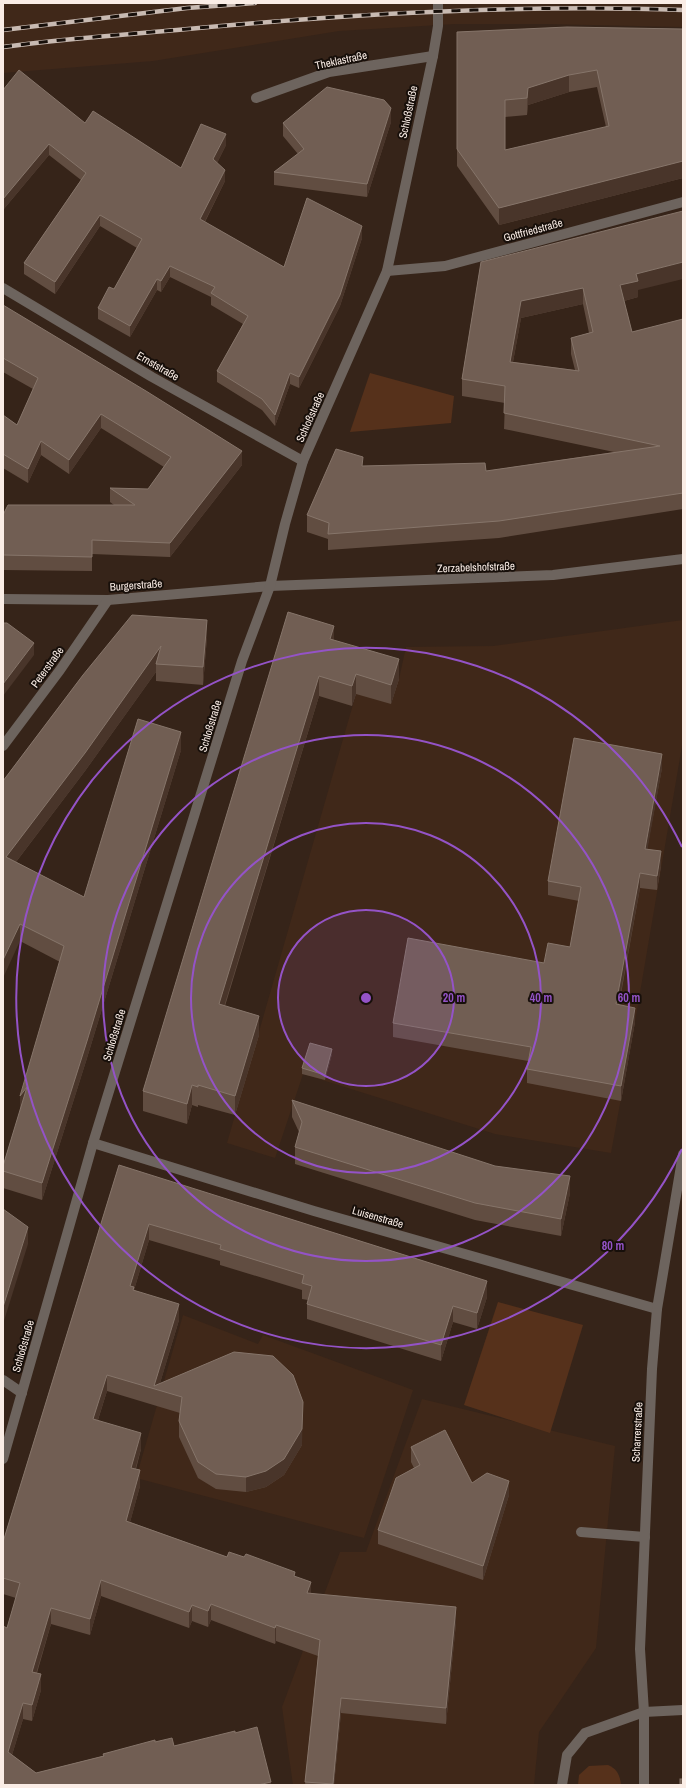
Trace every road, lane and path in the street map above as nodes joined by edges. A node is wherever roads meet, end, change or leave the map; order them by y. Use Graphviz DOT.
graph roads {
  1 [pos="438,3"];
  2 [pos="433,56"];
  3 [pos="256,98"];
  4 [pos="683,202"];
  5 [pos="387,271"];
  6 [pos="3,288"];
  7 [pos="303,462"];
  8 [pos="683,559"];
  9 [pos="270,586"];
  10 [pos="3,600"];
  11 [pos="108,600"];
  12 [pos="3,746"];
  13 [pos="93,1143"];
  14 [pos="683,1154"];
  15 [pos="657,1309"];
  16 [pos="3,1380"];
  17 [pos="22,1393"];
  18 [pos="3,1459"];
  19 [pos="581,1532"];
  20 [pos="644,1537"];
  21 [pos="683,1710"];
  22 [pos="644,1712"];
  23 [pos="562,1785"];
  24 [pos="644,1785"];
  1 -- 2 [label="street, Schloßstraße"];
  2 -- 3 [label="street, Theklastraße"];
  2 -- 5 [label="street, Schloßstraße"];
  4 -- 5 [label="street, Gottfriedstraße"];
  5 -- 7 [label="street, Schloßstraße"];
  6 -- 7 [label="street, Ernststraße"];
  7 -- 9 [label="street, Schloßstraße"];
  8 -- 9 [label="street, Zerzabelshofstraße"];
  9 -- 11 [label="street, Burgerstraße"];
  9 -- 13 [label="street, Schloßstraße"];
  10 -- 11 [label="street, Burgerstraße"];
  11 -- 12 [label="street, Peterstraße"];
  13 -- 15 [label="street, Luisenstraße"];
  13 -- 17 [label="street, Schloßstraße"];
  14 -- 15 [label="street, Scharrerstraße"];
  15 -- 20 [label="street, Scharrerstraße"];
  16 -- 17 [label="street"];
  17 -- 18 [label="street, Schloßstraße"];
  19 -- 20 [label="street"];
  20 -- 22 [label="street, Scharrerstraße"];
  21 -- 22 [label="street"];
  22 -- 23 [label="street"];
  22 -- 24 [label="street, Scharrerstraße"];
}
